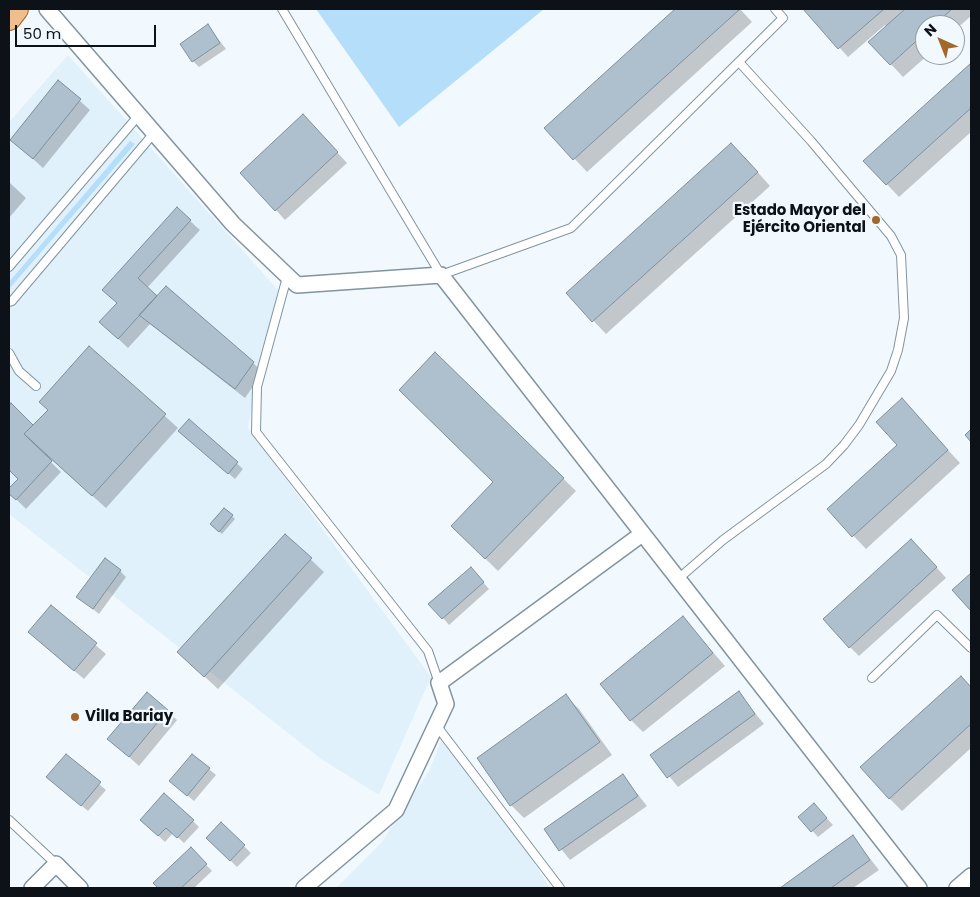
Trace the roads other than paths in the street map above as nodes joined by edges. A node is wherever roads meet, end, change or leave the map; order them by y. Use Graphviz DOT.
graph roads {
  1 [pos="16,9"];
  2 [pos="47,9"];
  3 [pos="282,9"];
  4 [pos="775,9"];
  5 [pos="9,18"];
  6 [pos="739,62"];
  7 [pos="139,115"];
  8 [pos="154,133"];
  9 [pos="9,267"];
  10 [pos="441,276"];
  11 [pos="287,277"];
  12 [pos="10,301"];
  13 [pos="9,354"];
  14 [pos="36,386"];
  15 [pos="642,534"];
  16 [pos="678,579"];
  17 [pos="971,648"];
  18 [pos="872,678"];
  19 [pos="439,683"];
  20 [pos="436,725"];
  21 [pos="9,820"];
  22 [pos="56,864"];
  23 [pos="971,876"];
  24 [pos="32,888"];
  25 [pos="80,888"];
  26 [pos="304,888"];
  27 [pos="560,888"];
  28 [pos="920,888"];
  29 [pos="958,888"];
  1 -- 5 [label="main road"];
  2 -- 7 [label="street"];
  3 -- 10 [label="lane"];
  4 -- 6 [label="lane"];
  6 -- 10 [label="lane"];
  6 -- 16 [label="lane"];
  7 -- 8 [label="street"];
  7 -- 9 [label="lane"];
  8 -- 11 [label="street"];
  8 -- 12 [label="lane"];
  10 -- 11 [label="street"];
  10 -- 15 [label="street"];
  11 -- 19 [label="lane"];
  13 -- 14 [label="lane"];
  15 -- 16 [label="street"];
  15 -- 19 [label="street"];
  16 -- 28 [label="street"];
  17 -- 18 [label="lane"];
  19 -- 20 [label="street"];
  20 -- 26 [label="street"];
  20 -- 27 [label="lane"];
  21 -- 22 [label="lane"];
  22 -- 24 [label="street"];
  22 -- 25 [label="street"];
  23 -- 29 [label="street"];
}
